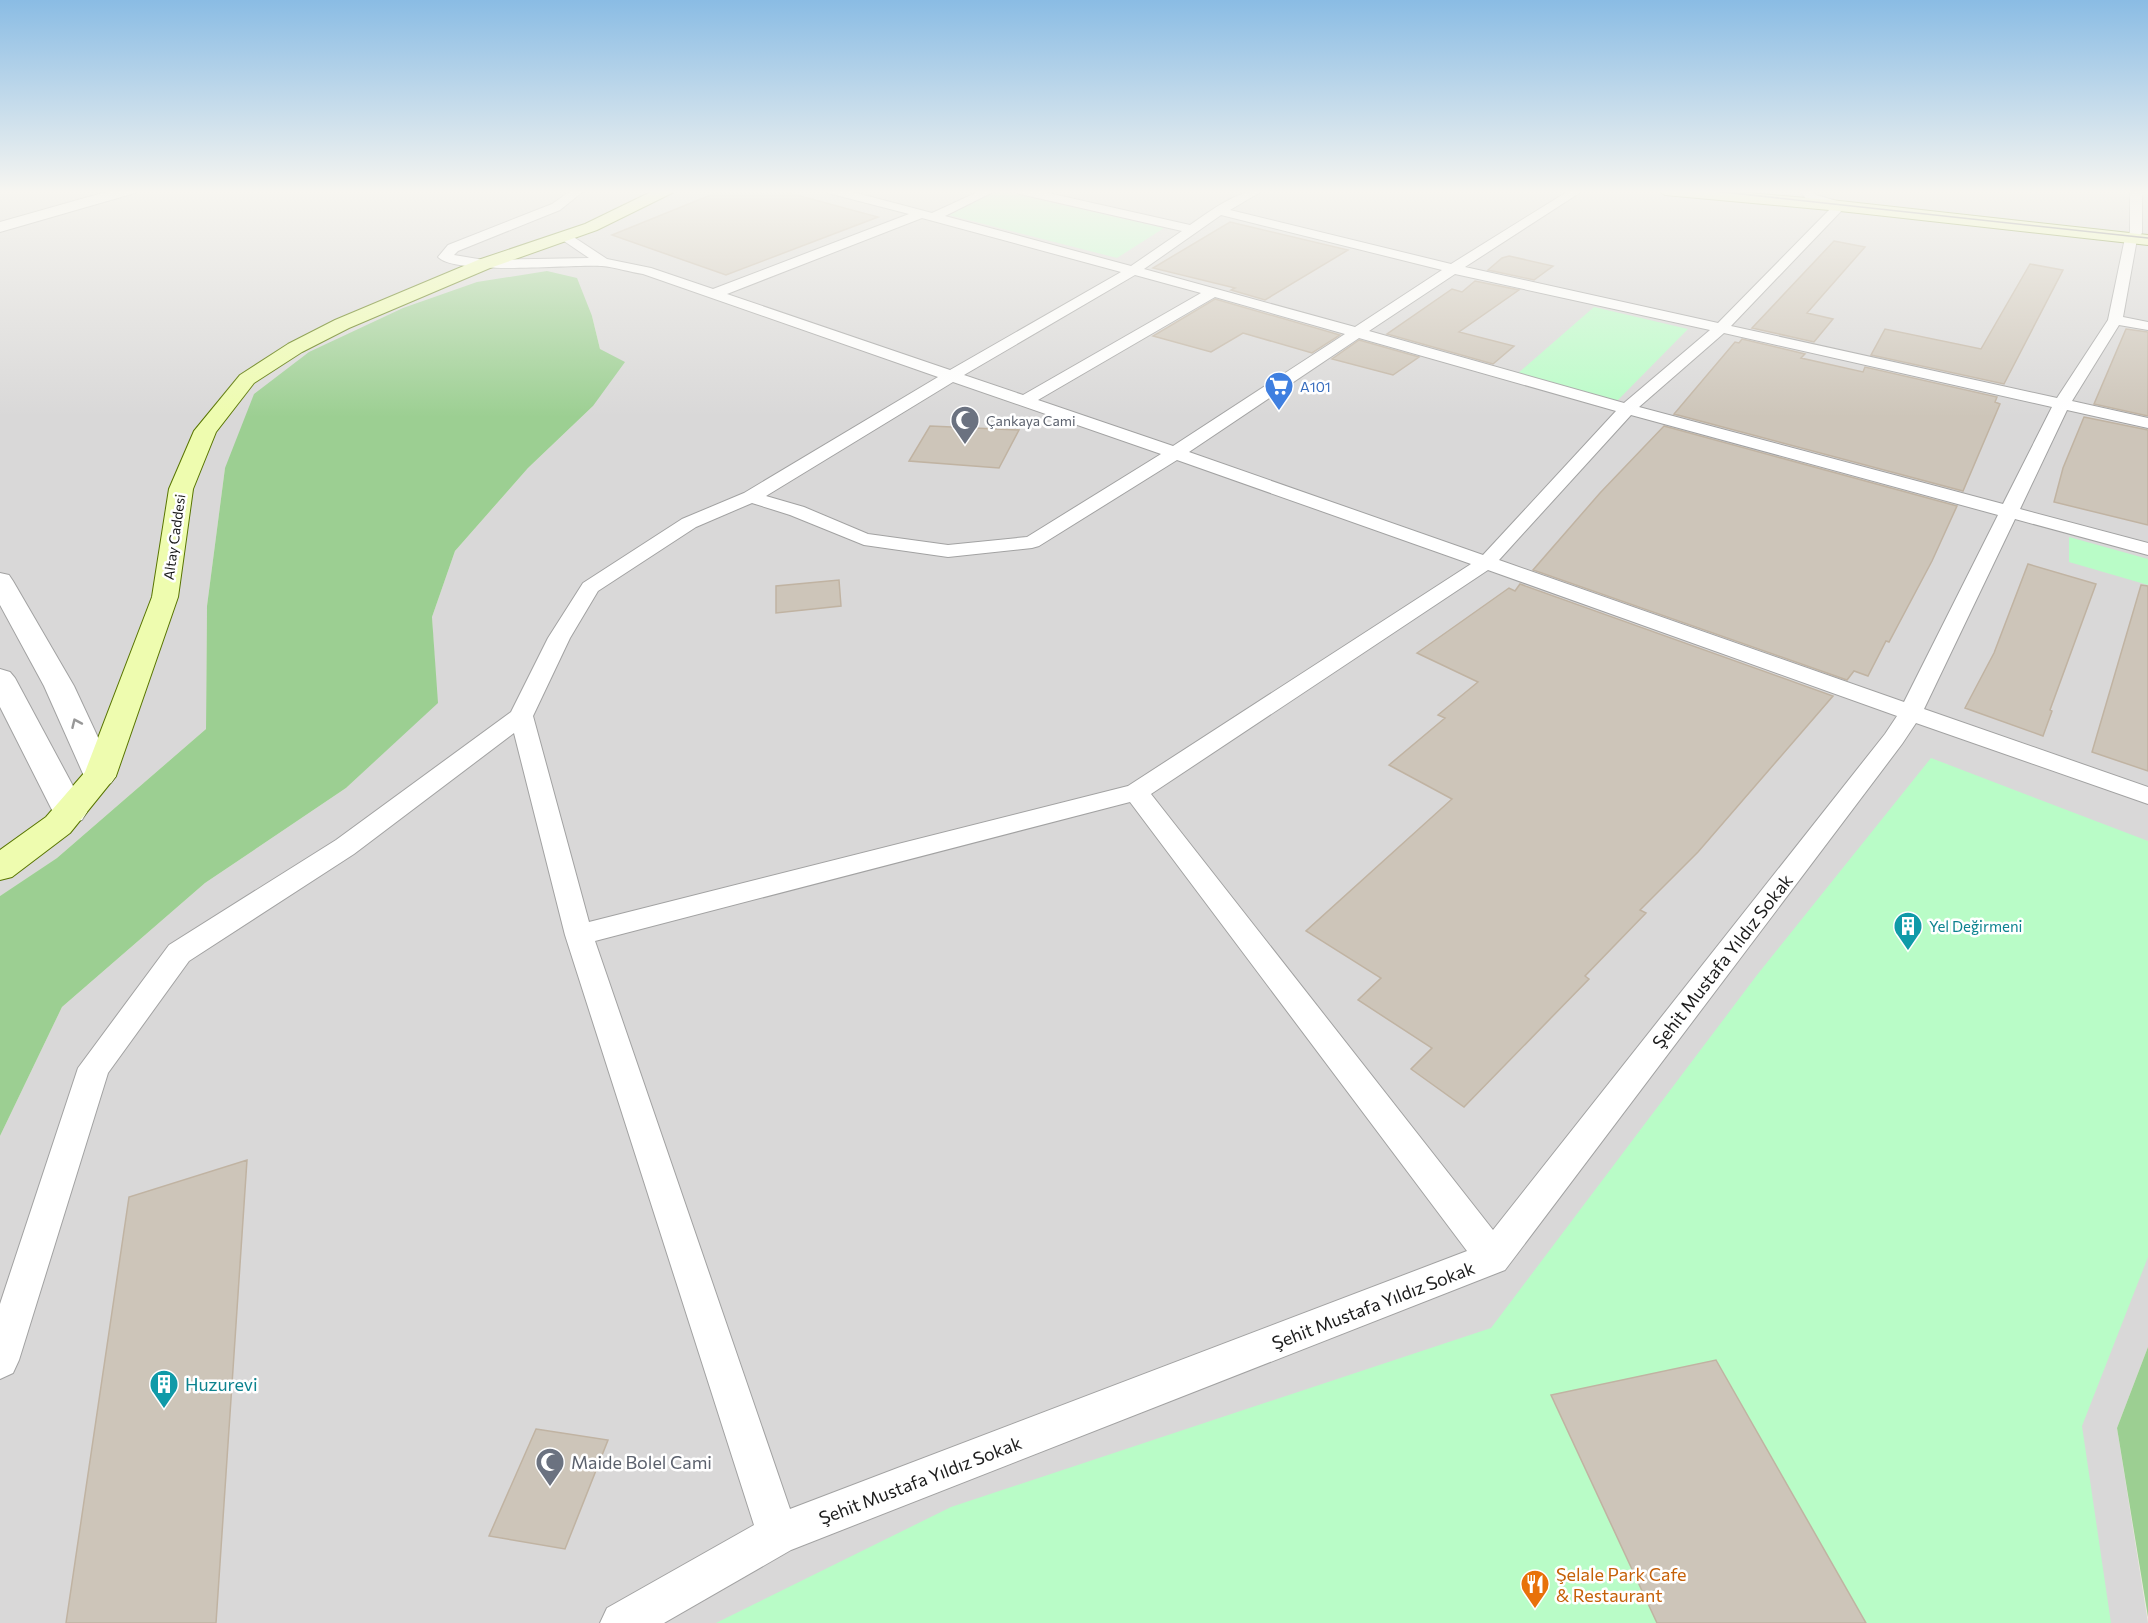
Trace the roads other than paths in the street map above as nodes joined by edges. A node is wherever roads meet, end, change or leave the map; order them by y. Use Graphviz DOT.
graph roads {
  1 [pos="480,266"];
  2 [pos="621,266"];
  3 [pos="790,266"];
  4 [pos="1112,266"];
  5 [pos="1139,266"];
  6 [pos="1440,266"];
  7 [pos="1458,266"];
  8 [pos="1782,266"];
  9 [pos="2132,266"];
  10 [pos="1453,269"];
  11 [pos="1132,271"];
  12 [pos="1213,292"];
  13 [pos="714,294"];
  14 [pos="2115,320"];
  15 [pos="2148,326"];
  16 [pos="1721,328"];
  17 [pos="1357,334"];
  18 [pos="951,376"];
  19 [pos="1025,401"];
  20 [pos="2062,403"];
  21 [pos="1627,409"];
  22 [pos="2148,423"];
  23 [pos="1175,453"];
  24 [pos="751,497"];
  25 [pos="2009,510"];
  26 [pos="2148,549"];
  27 [pos="1486,563"];
  28 [pos="0,581"];
  29 [pos="0,678"];
  30 [pos="1911,712"];
  31 [pos="521,716"];
  32 [pos="100,776"];
  33 [pos="1136,792"];
  34 [pos="2148,796"];
  35 [pos="70,812"];
  36 [pos="0,868"];
  37 [pos="579,935"];
  38 [pos="1493,1258"];
  39 [pos="0,1360"];
  40 [pos="778,1534"];
  41 [pos="622,1623"];
  1 -- 32 [label="main road, Altay Caddesi"];
  2 -- 13 [label="street"];
  3 -- 13 [label="street"];
  4 -- 11 [label="street"];
  5 -- 11 [label="street"];
  6 -- 10 [label="street"];
  7 -- 10 [label="street"];
  8 -- 16 [label="street"];
  9 -- 14 [label="street"];
  10 -- 16 [label="street"];
  10 -- 17 [label="street"];
  11 -- 12 [label="street"];
  11 -- 18 [label="street"];
  12 -- 17 [label="street"];
  12 -- 19 [label="street"];
  13 -- 18 [label="street"];
  14 -- 15 [label="street"];
  14 -- 20 [label="street, Şehit Mustafa Yıldız Sokak"];
  16 -- 20 [label="street"];
  16 -- 21 [label="street"];
  17 -- 21 [label="street"];
  17 -- 23 [label="street"];
  18 -- 19 [label="street"];
  18 -- 24 [label="street"];
  19 -- 23 [label="street"];
  20 -- 22 [label="street"];
  20 -- 25 [label="street, Şehit Mustafa Yıldız Sokak"];
  21 -- 25 [label="street"];
  21 -- 27 [label="street"];
  23 -- 24 [label="street"];
  23 -- 27 [label="street"];
  24 -- 31 [label="street"];
  25 -- 26 [label="street"];
  25 -- 30 [label="street, Şehit Mustafa Yıldız Sokak"];
  27 -- 30 [label="street"];
  27 -- 33 [label="street"];
  32 -- 28 [label="street, one-way"];
  29 -- 35 [label="street"];
  30 -- 34 [label="street"];
  30 -- 38 [label="street, Şehit Mustafa Yıldız Sokak"];
  31 -- 37 [label="street"];
  31 -- 39 [label="street"];
  32 -- 35 [label="main road, Altay Caddesi"];
  33 -- 37 [label="street"];
  33 -- 38 [label="street"];
  35 -- 36 [label="main road, Altay Caddesi"];
  37 -- 40 [label="street"];
  38 -- 40 [label="street, Şehit Mustafa Yıldız Sokak"];
  40 -- 41 [label="street, Şehit Mustafa Yıldız Sokak"];
}
